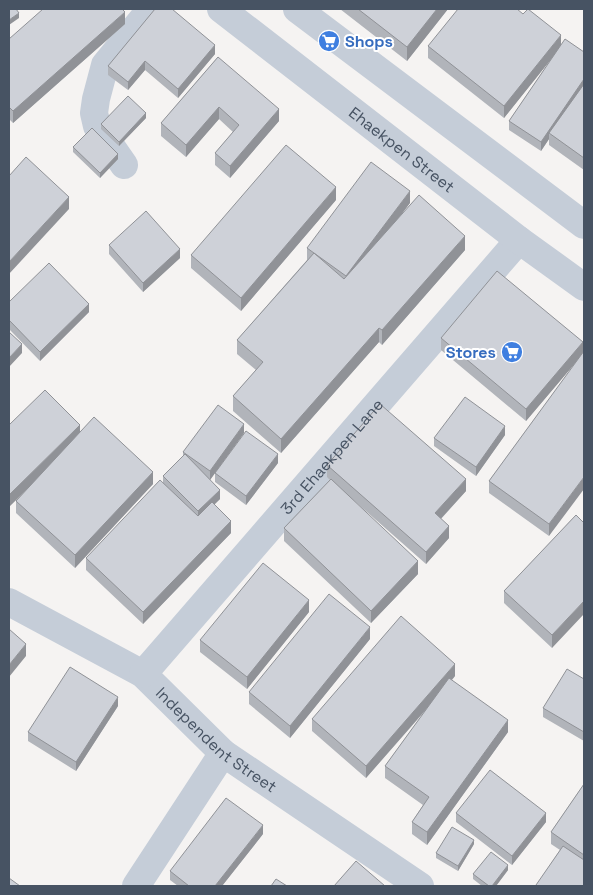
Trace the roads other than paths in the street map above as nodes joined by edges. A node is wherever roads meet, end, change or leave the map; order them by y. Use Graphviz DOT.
graph roads {
  1 [pos="151,9"];
  2 [pos="220,9"];
  3 [pos="297,9"];
  4 [pos="124,165"];
  5 [pos="584,225"];
  6 [pos="519,240"];
  7 [pos="584,288"];
  8 [pos="9,602"];
  9 [pos="143,674"];
  10 [pos="223,753"];
  11 [pos="136,886"];
  12 [pos="420,886"];
  1 -- 4 [label="street"];
  2 -- 6 [label="street, Ehaekpen Street"];
  3 -- 5 [label="street"];
  6 -- 7 [label="street, Ehaekpen Street"];
  6 -- 9 [label="street, 3rd Ehaekpen Lane"];
  8 -- 9 [label="street, Independent Street"];
  9 -- 10 [label="street, Independent Street"];
  10 -- 11 [label="street"];
  10 -- 12 [label="street, Independent Street"];
}
